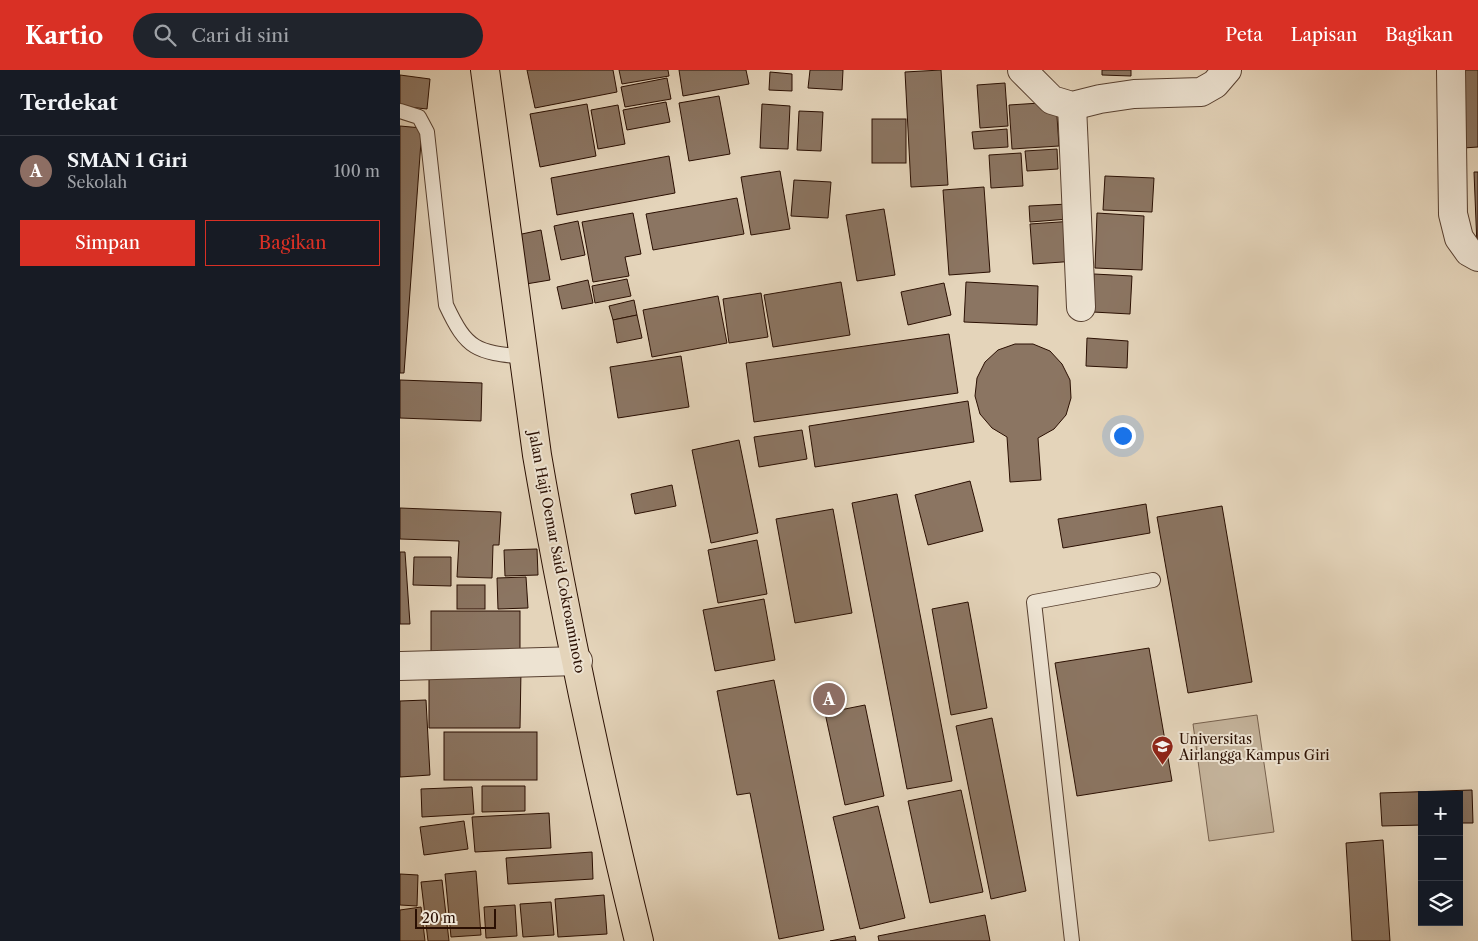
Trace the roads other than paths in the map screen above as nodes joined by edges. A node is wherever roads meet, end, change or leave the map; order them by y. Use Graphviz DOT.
graph roads {
  1 [pos="485,70"];
  2 [pos="1022,70"];
  3 [pos="1227,70"];
  4 [pos="1452,70"];
  5 [pos="1072,106"];
  6 [pos="400,111"];
  7 [pos="1478,257"];
  8 [pos="1081,307"];
  9 [pos="524,357"];
  10 [pos="1153,580"];
  11 [pos="578,662"];
  12 [pos="400,666"];
  13 [pos="639,941"];
  14 [pos="1072,941"];
  1 -- 9 [label="main road, Jalan Haji Oemar Said Cokroaminoto"];
  2 -- 5 [label="street"];
  3 -- 5 [label="street"];
  4 -- 7 [label="street"];
  5 -- 8 [label="street"];
  6 -- 9 [label="lane"];
  9 -- 11 [label="main road, Jalan Haji Oemar Said Cokroaminoto"];
  10 -- 14 [label="lane"];
  11 -- 12 [label="street"];
  11 -- 13 [label="main road, Jalan Haji Oemar Said Cokroaminoto"];
}
